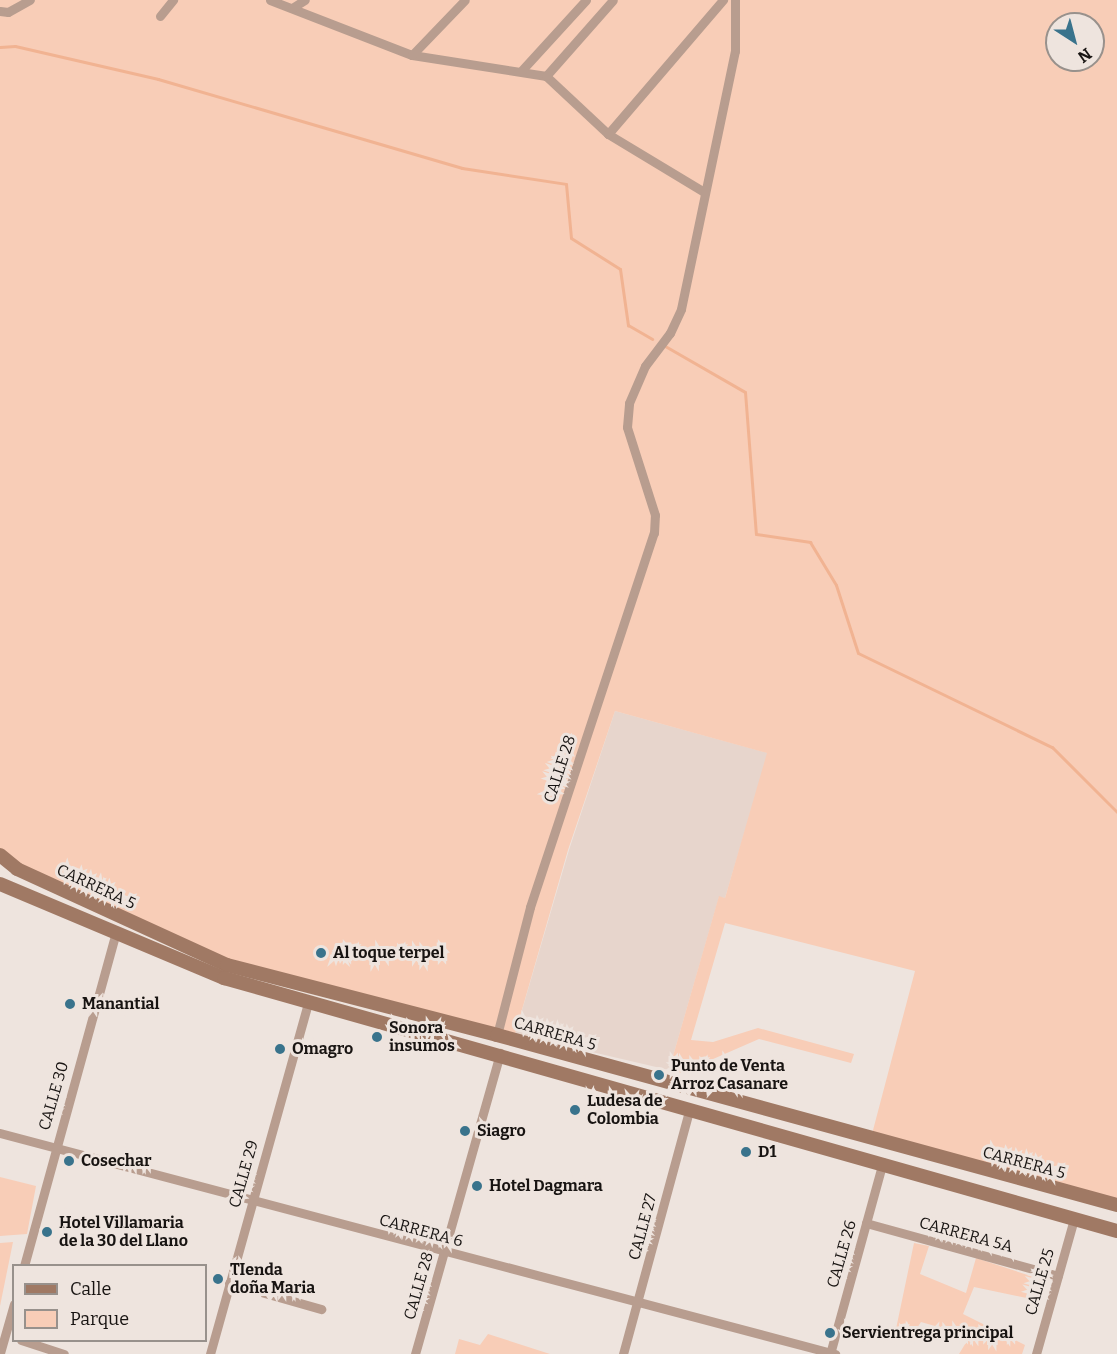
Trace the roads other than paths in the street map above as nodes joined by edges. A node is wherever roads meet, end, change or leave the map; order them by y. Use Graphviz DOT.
graph roads {
  1 [pos="30,0"];
  2 [pos="173,0"];
  3 [pos="270,0"];
  4 [pos="305,0"];
  5 [pos="465,0"];
  6 [pos="586,0"];
  7 [pos="613,0"];
  8 [pos="723,0"];
  9 [pos="735,0"];
  10 [pos="292,8"];
  11 [pos="0,11"];
  12 [pos="160,16"];
  13 [pos="411,55"];
  14 [pos="522,70"];
  15 [pos="546,76"];
  16 [pos="608,134"];
  17 [pos="704,192"];
  18 [pos="0,855"];
  19 [pos="0,884"];
  20 [pos="115,935"];
  21 [pos="308,1002"];
  22 [pos="497,1035"];
  23 [pos="500,1053"];
  24 [pos="690,1108"];
  25 [pos="0,1133"];
  26 [pos="54,1150"];
  27 [pos="883,1162"];
  28 [pos="252,1201"];
  29 [pos="1117,1205"];
  30 [pos="1074,1219"];
  31 [pos="866,1223"];
  32 [pos="1117,1231"];
  33 [pos="444,1252"];
  34 [pos="25,1264"];
  35 [pos="1058,1276"];
  36 [pos="230,1283"];
  37 [pos="638,1303"];
  38 [pos="321,1309"];
  39 [pos="12,1312"];
  40 [pos="6,1336"];
  41 [pos="24,1342"];
  42 [pos="0,1353"];
  43 [pos="64,1354"];
  44 [pos="210,1354"];
  45 [pos="416,1354"];
  46 [pos="623,1354"];
  47 [pos="832,1354"];
  48 [pos="1036,1354"];
  1 -- 11 [label="street"];
  2 -- 12 [label="street"];
  3 -- 10 [label="street"];
  4 -- 10 [label="street"];
  5 -- 13 [label="street"];
  6 -- 14 [label="street"];
  7 -- 15 [label="street"];
  8 -- 16 [label="street"];
  9 -- 17 [label="street"];
  10 -- 13 [label="street"];
  13 -- 14 [label="street"];
  14 -- 15 [label="street"];
  15 -- 16 [label="street"];
  16 -- 17 [label="street"];
  17 -- 22 [label="street, CALLE 28"];
  18 -- 22 [label="main road, CARRERA 5"];
  19 -- 20 [label="main road, CARRERA 5"];
  20 -- 21 [label="main road, CARRERA 5"];
  20 -- 26 [label="street, CALLE 30"];
  21 -- 23 [label="main road, CARRERA 5"];
  21 -- 28 [label="street, CALLE 29"];
  22 -- 29 [label="main road, CARRERA 5"];
  23 -- 24 [label="main road, CARRERA 5"];
  23 -- 33 [label="street, CALLE 28"];
  24 -- 27 [label="main road, CARRERA 5"];
  24 -- 37 [label="street, CALLE 27"];
  25 -- 26 [label="street, CARRERA 6"];
  26 -- 28 [label="street, CARRERA 6"];
  26 -- 34 [label="street, CALLE 30"];
  27 -- 30 [label="main road, CARRERA 5"];
  27 -- 31 [label="street, CALLE 26"];
  28 -- 33 [label="street, CARRERA 6"];
  28 -- 36 [label="street, CALLE 29"];
  30 -- 32 [label="main road, CARRERA 5"];
  30 -- 35 [label="street, CALLE 25"];
  31 -- 35 [label="street, CARRERA 5A"];
  31 -- 47 [label="street, CALLE 26"];
  33 -- 37 [label="street, CARRERA 6"];
  33 -- 45 [label="street, CALLE 28"];
  35 -- 48 [label="street, CALLE 25"];
  36 -- 38 [label="street"];
  36 -- 44 [label="street, CALLE 29"];
  37 -- 46 [label="street, CALLE 27"];
  37 -- 47 [label="street, CARRERA 6"];
  39 -- 40 [label="street"];
  40 -- 42 [label="street"];
  41 -- 43 [label="street"];
}
